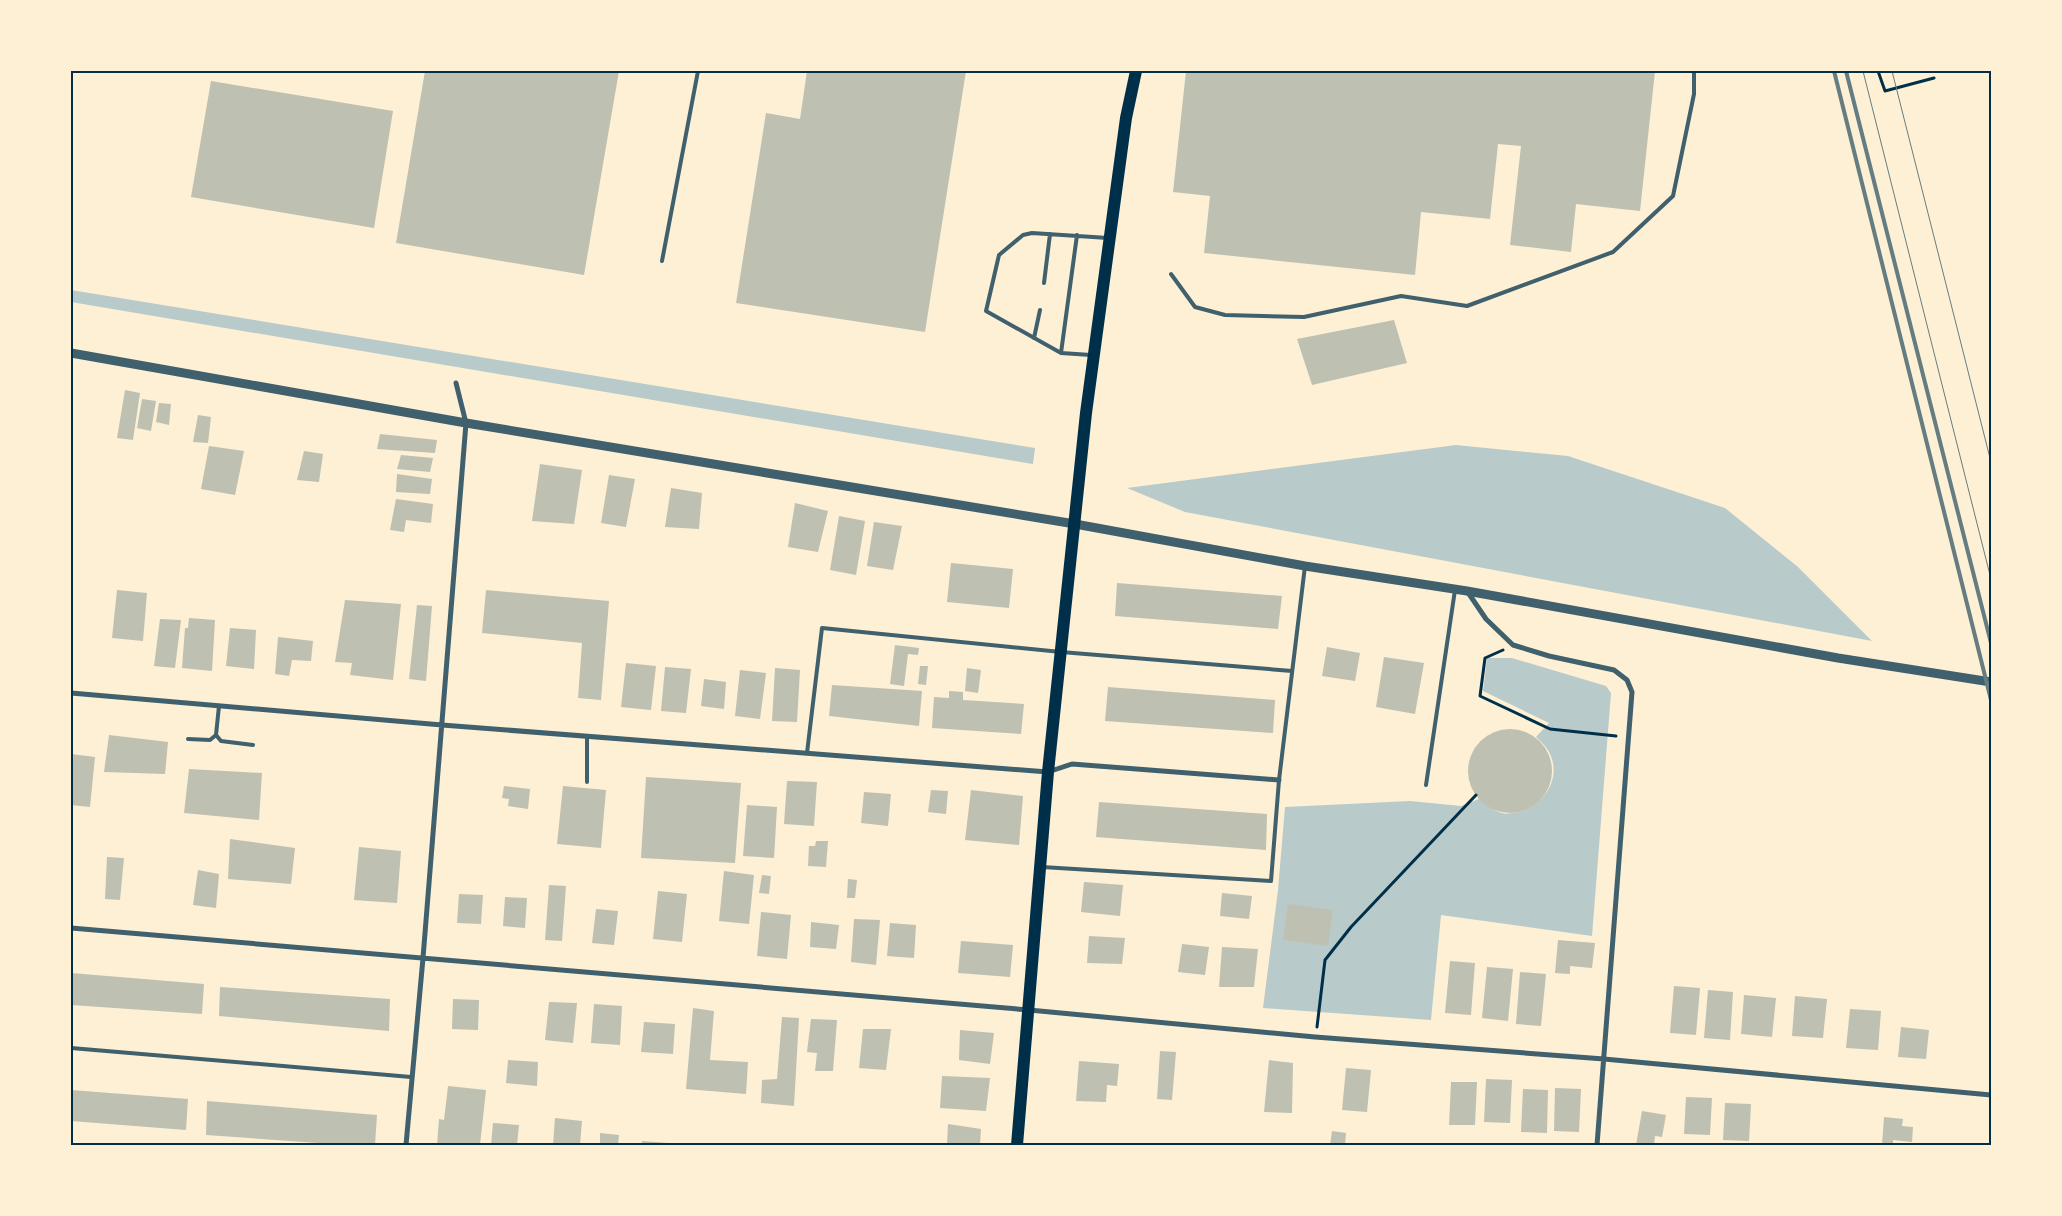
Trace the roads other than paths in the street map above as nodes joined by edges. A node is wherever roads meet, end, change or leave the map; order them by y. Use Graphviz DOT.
graph roads {
  1 [pos="698,71"];
  2 [pos="1136,71"];
  3 [pos="1694,71"];
  4 [pos="1050,234"];
  5 [pos="1077,236"];
  6 [pos="1110,238"];
  7 [pos="662,261"];
  8 [pos="1171,274"];
  9 [pos="1044,283"];
  10 [pos="1040,310"];
  11 [pos="1034,338"];
  12 [pos="71,353"];
  13 [pos="1062,353"];
  14 [pos="1094,355"];
  15 [pos="456,383"];
  16 [pos="466,423"];
  17 [pos="1074,524"];
  18 [pos="1305,566"];
  19 [pos="1455,589"];
  20 [pos="1467,591"];
  21 [pos="1061,652"];
  22 [pos="1292,671"];
  23 [pos="1991,682"];
  24 [pos="71,693"];
  25 [pos="219,706"];
  26 [pos="442,725"];
  27 [pos="216,735"];
  28 [pos="586,736"];
  29 [pos="188,739"];
  30 [pos="253,745"];
  31 [pos="808,753"];
  32 [pos="1048,772"];
  33 [pos="1279,780"];
  34 [pos="587,782"];
  35 [pos="1426,785"];
  36 [pos="1040,867"];
  37 [pos="71,928"];
  38 [pos="423,958"];
  39 [pos="1029,1010"];
  40 [pos="71,1048"];
  41 [pos="1604,1059"];
  42 [pos="411,1077"];
  43 [pos="1991,1096"];
  44 [pos="406,1145"];
  45 [pos="1017,1145"];
  46 [pos="1597,1145"];
  1 -- 7 [label="lane"];
  2 -- 6 [label="main road"];
  3 -- 8 [label="lane"];
  4 -- 5 [label="lane"];
  4 -- 9 [label="lane"];
  4 -- 11 [label="lane"];
  5 -- 6 [label="lane"];
  5 -- 13 [label="lane"];
  6 -- 14 [label="main road"];
  10 -- 11 [label="lane"];
  11 -- 13 [label="lane"];
  12 -- 16 [label="street"];
  13 -- 14 [label="lane"];
  14 -- 17 [label="main road"];
  15 -- 16 [label="street"];
  16 -- 17 [label="street"];
  16 -- 26 [label="street"];
  17 -- 18 [label="street"];
  17 -- 21 [label="main road"];
  18 -- 19 [label="street"];
  18 -- 22 [label="lane"];
  19 -- 20 [label="street"];
  19 -- 35 [label="lane"];
  20 -- 23 [label="street"];
  20 -- 41 [label="street"];
  21 -- 22 [label="lane"];
  21 -- 31 [label="lane"];
  21 -- 32 [label="main road"];
  22 -- 33 [label="lane"];
  24 -- 25 [label="street"];
  25 -- 26 [label="street"];
  25 -- 27 [label="lane"];
  26 -- 28 [label="street"];
  26 -- 38 [label="street"];
  27 -- 29 [label="lane"];
  27 -- 30 [label="lane"];
  28 -- 31 [label="street"];
  28 -- 34 [label="lane"];
  31 -- 32 [label="street"];
  32 -- 33 [label="street"];
  32 -- 36 [label="main road"];
  33 -- 36 [label="lane"];
  36 -- 39 [label="main road"];
  37 -- 38 [label="street"];
  38 -- 39 [label="street"];
  38 -- 42 [label="street"];
  39 -- 41 [label="street"];
  39 -- 45 [label="main road"];
  40 -- 42 [label="lane"];
  41 -- 43 [label="street"];
  41 -- 46 [label="street"];
  42 -- 44 [label="street"];
}
